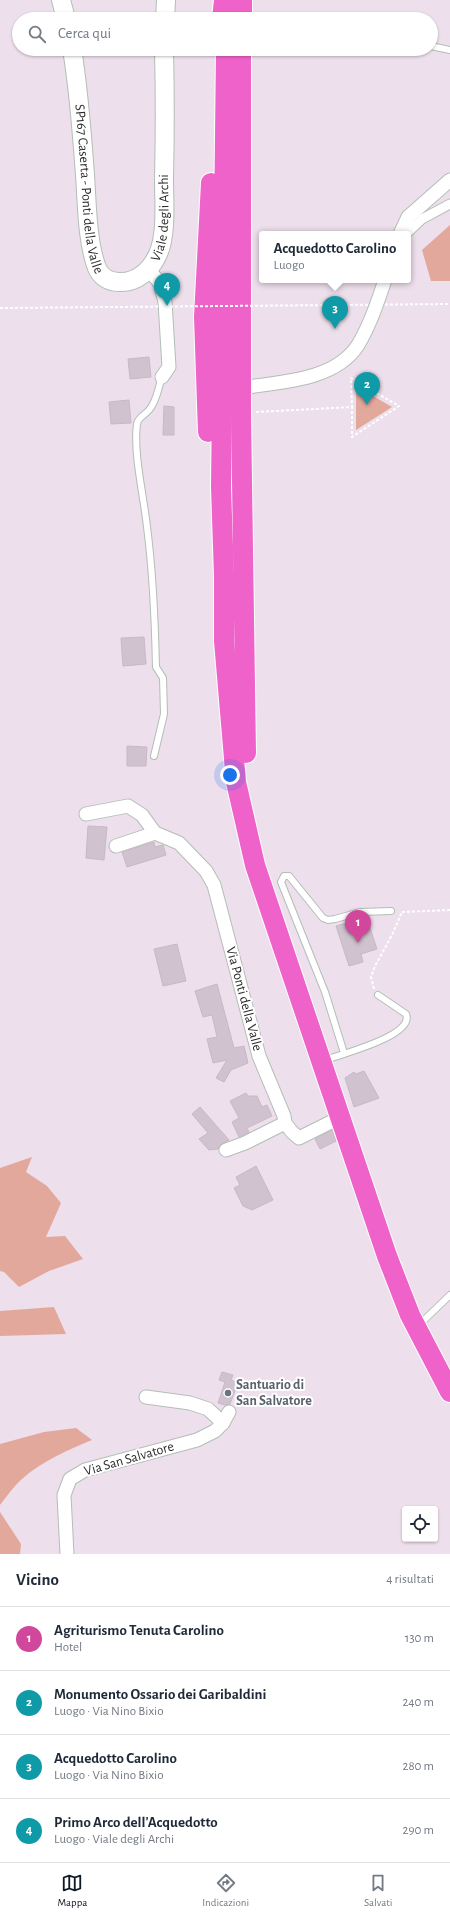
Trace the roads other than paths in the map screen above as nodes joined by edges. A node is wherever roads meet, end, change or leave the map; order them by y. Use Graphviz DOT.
graph roads {
  1 [pos="61,0"];
  2 [pos="166,0"];
  3 [pos="225,0"];
  4 [pos="242,0"];
  5 [pos="64,12"];
  6 [pos="165,12"];
  7 [pos="223,12"];
  8 [pos="226,12"];
  9 [pos="242,12"];
  10 [pos="438,47"];
  11 [pos="450,50"];
  12 [pos="73,56"];
  13 [pos="164,56"];
  14 [pos="220,56"];
  15 [pos="226,56"];
  16 [pos="242,56"];
  17 [pos="450,180"];
  18 [pos="450,204"];
  19 [pos="401,231"];
  20 [pos="409,231"];
  21 [pos="148,269"];
  22 [pos="384,283"];
  23 [pos="162,377"];
  24 [pos="241,388"];
  25 [pos="224,641"];
  26 [pos="154,756"];
  27 [pos="86,814"];
  28 [pos="248,829"];
  29 [pos="155,833"];
  30 [pos="116,846"];
  31 [pos="391,911"];
  32 [pos="378,995"];
  33 [pos="344,1053"];
  34 [pos="322,1061"];
  35 [pos="341,1117"];
  36 [pos="285,1123"];
  37 [pos="226,1150"];
  38 [pos="450,1295"];
  39 [pos="417,1328"];
  40 [pos="450,1392"];
  41 [pos="146,1397"];
  42 [pos="67,1554"];
  1 -- 5 [label="main road"];
  2 -- 6 [label="main road"];
  3 -- 7 [label="main road"];
  3 -- 8 [label="main road"];
  4 -- 9 [label="main road"];
  10 -- 11 [label="lane"];
  12 -- 21 [label="main road, SP167 Caserta - Ponti della Valle"];
  13 -- 21 [label="main road, Viale degli Archi"];
  14 -- 25 [label="main road"];
  15 -- 25 [label="main road"];
  16 -- 24 [label="main road"];
  17 -- 19 [label="street"];
  18 -- 20 [label="street"];
  21 -- 23 [label="street, Viale degli Archi"];
  22 -- 24 [label="street"];
  23 -- 26 [label="lane"];
  24 -- 28 [label="main road"];
  25 -- 28 [label="main road"];
  27 -- 29 [label="street"];
  28 -- 34 [label="main road"];
  29 -- 30 [label="street"];
  29 -- 36 [label="street, Via Ponti della Valle"];
  31 -- 33 [label="lane"];
  32 -- 33 [label="lane"];
  33 -- 34 [label="lane"];
  34 -- 35 [label="main road"];
  35 -- 36 [label="street, Via Ponti della Valle"];
  35 -- 39 [label="main road"];
  36 -- 37 [label="street"];
  38 -- 39 [label="lane"];
  39 -- 40 [label="main road"];
  41 -- 42 [label="street, Via San Salvatore"];
}
